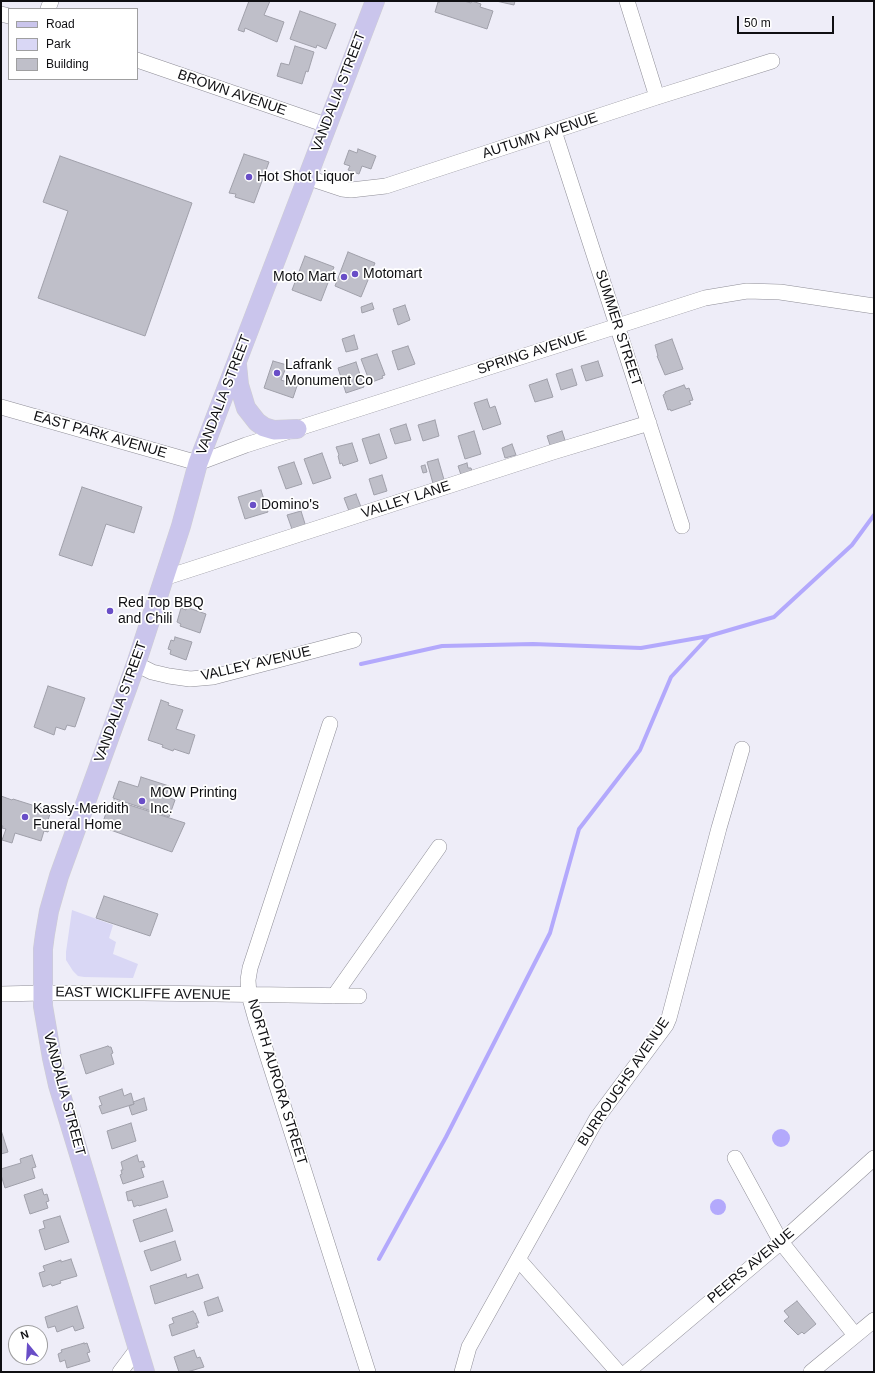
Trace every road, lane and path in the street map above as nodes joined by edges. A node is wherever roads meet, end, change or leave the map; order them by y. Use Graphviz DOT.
graph roads {
  1 [pos="375,1"];
  2 [pos="628,1"];
  3 [pos="138,60"];
  4 [pos="772,61"];
  5 [pos="657,97"];
  6 [pos="326,125"];
  7 [pos="554,131"];
  8 [pos="306,177"];
  9 [pos="874,306"];
  10 [pos="617,326"];
  11 [pos="237,363"];
  12 [pos="1,408"];
  13 [pos="649,423"];
  14 [pos="297,429"];
  15 [pos="198,463"];
  16 [pos="682,526"];
  17 [pos="164,578"];
  18 [pos="354,640"];
  19 [pos="136,664"];
  20 [pos="330,724"];
  21 [pos="742,749"];
  22 [pos="440,848"];
  23 [pos="43,992"];
  24 [pos="1,994"];
  25 [pos="249,995"];
  26 [pos="334,996"];
  27 [pos="359,996"];
  28 [pos="735,1158"];
  29 [pos="874,1158"];
  30 [pos="781,1242"];
  31 [pos="518,1258"];
  32 [pos="874,1320"];
  33 [pos="855,1335"];
  34 [pos="138,1348"];
  35 [pos="120,1372"];
  36 [pos="145,1372"];
  37 [pos="368,1372"];
  38 [pos="462,1372"];
  39 [pos="618,1372"];
  40 [pos="627,1372"];
  41 [pos="811,1372"];
  1 -- 6 [label="main road, VANDALIA STREET"];
  2 -- 5 [label="street"];
  3 -- 6 [label="street, BROWN AVENUE"];
  4 -- 5 [label="street, AUTUMN AVENUE"];
  5 -- 7 [label="street, AUTUMN AVENUE"];
  6 -- 8 [label="main road, VANDALIA STREET"];
  7 -- 8 [label="street, AUTUMN AVENUE"];
  7 -- 10 [label="street, SUMMER STREET"];
  8 -- 11 [label="main road, VANDALIA STREET"];
  9 -- 10 [label="street, SPRING AVENUE"];
  10 -- 13 [label="street, SUMMER STREET"];
  10 -- 14 [label="street, SPRING AVENUE"];
  11 -- 14 [label="main road"];
  11 -- 15 [label="main road, VANDALIA STREET"];
  12 -- 15 [label="street, EAST PARK AVENUE"];
  13 -- 16 [label="street, SUMMER STREET"];
  13 -- 17 [label="street, VALLEY LANE"];
  14 -- 15 [label="street, SPRING AVENUE"];
  15 -- 17 [label="main road, VANDALIA STREET"];
  17 -- 19 [label="main road, VANDALIA STREET"];
  18 -- 19 [label="street, VALLEY AVENUE"];
  19 -- 23 [label="main road, VANDALIA STREET"];
  20 -- 25 [label="street, NORTH AURORA STREET"];
  21 -- 31 [label="street, BURROUGHS AVENUE"];
  22 -- 26 [label="street"];
  23 -- 24 [label="street, EAST WICKLIFFE AVENUE"];
  23 -- 25 [label="street, EAST WICKLIFFE AVENUE"];
  23 -- 34 [label="main road, VANDALIA STREET"];
  25 -- 26 [label="street, EAST WICKLIFFE AVENUE"];
  25 -- 37 [label="street, NORTH AURORA STREET"];
  26 -- 27 [label="street, EAST WICKLIFFE AVENUE"];
  28 -- 30 [label="street"];
  29 -- 30 [label="street, PEERS AVENUE"];
  30 -- 33 [label="street"];
  30 -- 40 [label="street, PEERS AVENUE"];
  31 -- 38 [label="street, BURROUGHS AVENUE"];
  31 -- 39 [label="street"];
  32 -- 33 [label="street"];
  33 -- 41 [label="street"];
  34 -- 35 [label="street"];
  34 -- 36 [label="main road, VANDALIA STREET"];
}
